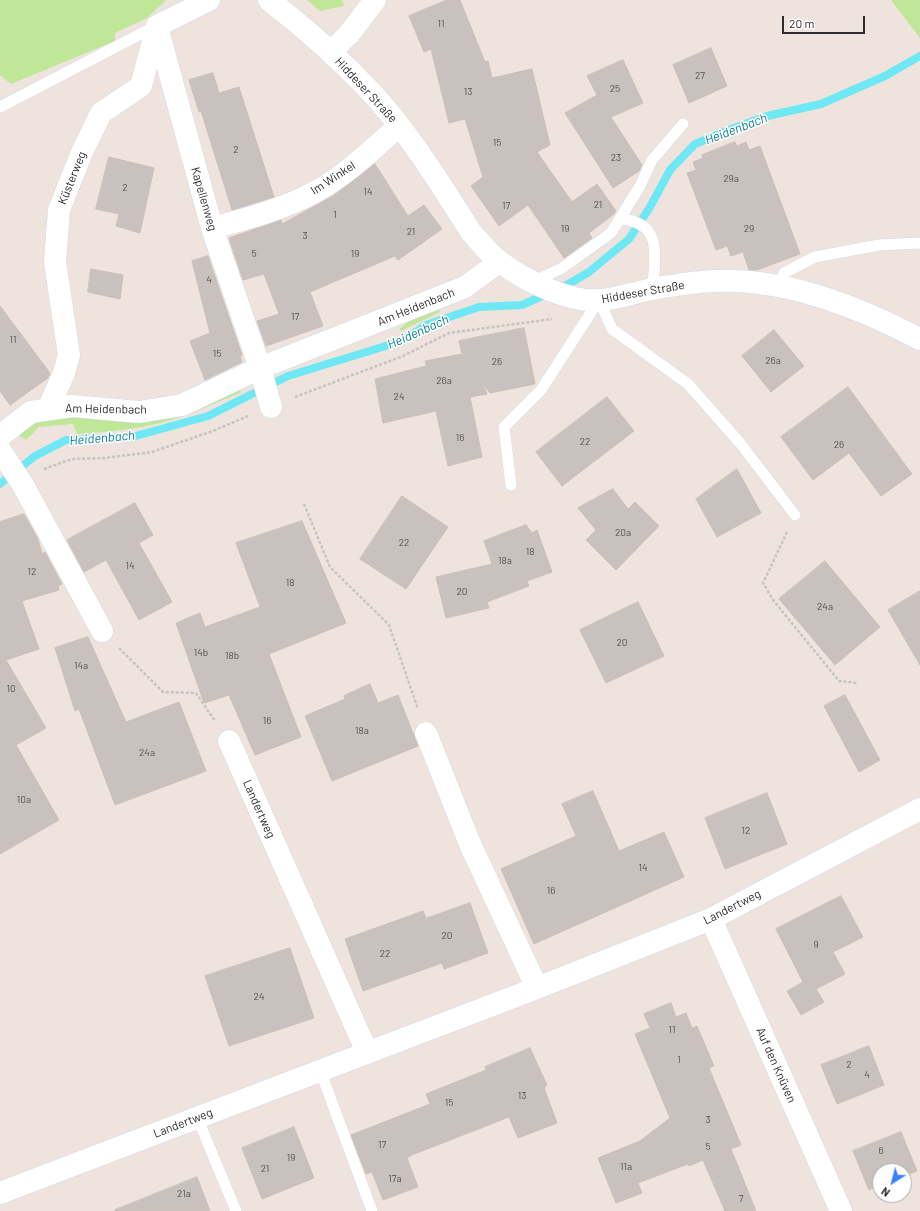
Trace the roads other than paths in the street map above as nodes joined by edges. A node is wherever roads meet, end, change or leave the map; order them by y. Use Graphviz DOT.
graph roads {
  1 [pos="209,0"];
  2 [pos="269,0"];
  3 [pos="375,0"];
  4 [pos="157,26"];
  5 [pos="331,52"];
  6 [pos="0,107"];
  7 [pos="683,124"];
  8 [pos="399,126"];
  9 [pos="622,219"];
  10 [pos="212,228"];
  11 [pos="920,243"];
  12 [pos="499,262"];
  13 [pos="537,284"];
  14 [pos="779,287"];
  15 [pos="654,289"];
  16 [pos="598,300"];
  17 [pos="920,340"];
  18 [pos="260,368"];
  19 [pos="271,407"];
  20 [pos="48,410"];
  21 [pos="0,436"];
  22 [pos="9,464"];
  23 [pos="511,485"];
  24 [pos="795,515"];
  25 [pos="102,631"];
  26 [pos="426,733"];
  27 [pos="229,741"];
  28 [pos="920,809"];
  29 [pos="711,919"];
  30 [pos="537,988"];
  31 [pos="367,1052"];
  32 [pos="320,1070"];
  33 [pos="197,1117"];
  34 [pos="0,1193"];
  35 [pos="236,1211"];
  36 [pos="372,1211"];
  37 [pos="841,1211"];
  1 -- 4 [label="street"];
  2 -- 5 [label="street, Hiddeser Straße"];
  3 -- 5 [label="street"];
  4 -- 6 [label="lane"];
  4 -- 10 [label="street, Kapellenweg"];
  4 -- 20 [label="street, Küsterweg"];
  5 -- 8 [label="street, Hiddeser Straße"];
  7 -- 9 [label="lane"];
  8 -- 10 [label="street, Im Winkel"];
  8 -- 12 [label="street, Hiddeser Straße"];
  9 -- 13 [label="lane"];
  9 -- 15 [label="lane"];
  10 -- 18 [label="street, Kapellenweg"];
  11 -- 14 [label="lane"];
  12 -- 13 [label="street, Hiddeser Straße"];
  12 -- 18 [label="street, Am Heidenbach"];
  13 -- 16 [label="street, Hiddeser Straße"];
  14 -- 15 [label="street, Hiddeser Straße"];
  14 -- 17 [label="street, Hiddeser Straße"];
  15 -- 16 [label="street, Hiddeser Straße"];
  16 -- 23 [label="lane"];
  16 -- 24 [label="lane"];
  18 -- 19 [label="street"];
  18 -- 20 [label="street, Am Heidenbach"];
  20 -- 21 [label="street, Am Heidenbach"];
  22 -- 25 [label="street"];
  26 -- 30 [label="street"];
  27 -- 31 [label="street, Landertweg"];
  28 -- 29 [label="street, Landertweg"];
  29 -- 30 [label="street, Landertweg"];
  29 -- 37 [label="street, Auf den Knüven"];
  30 -- 31 [label="street, Landertweg"];
  31 -- 32 [label="street, Landertweg"];
  32 -- 33 [label="street, Landertweg"];
  32 -- 36 [label="lane"];
  33 -- 34 [label="street, Landertweg"];
  33 -- 35 [label="lane"];
}
